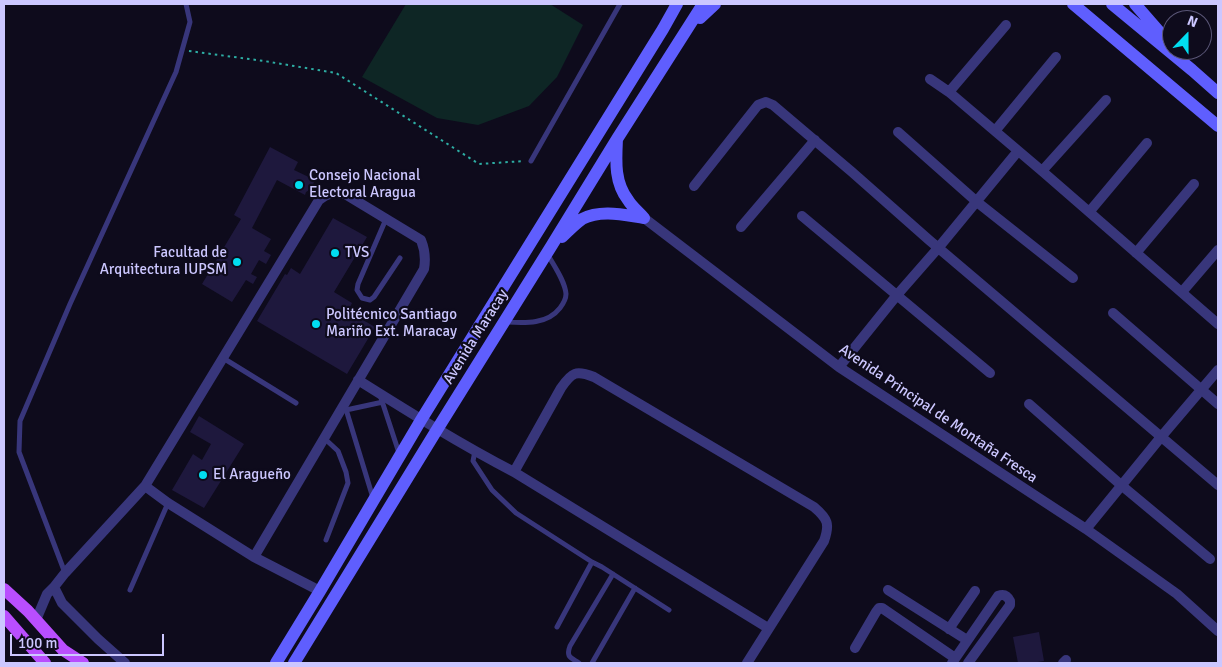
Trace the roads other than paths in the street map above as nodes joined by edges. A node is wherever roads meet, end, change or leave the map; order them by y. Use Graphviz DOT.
graph roads {
  1 [pos="186,4"];
  2 [pos="620,4"];
  3 [pos="677,4"];
  4 [pos="682,4"];
  5 [pos="703,4"];
  6 [pos="716,4"];
  7 [pos="1112,4"];
  8 [pos="1135,4"];
  9 [pos="1073,5"];
  10 [pos="1006,25"];
  11 [pos="663,29"];
  12 [pos="686,29"];
  13 [pos="1162,35"];
  14 [pos="1056,57"];
  15 [pos="1184,60"];
  16 [pos="1192,70"];
  17 [pos="930,78"];
  18 [pos="949,92"];
  19 [pos="1218,93"];
  20 [pos="1106,100"];
  21 [pos="1218,126"];
  22 [pos="995,131"];
  23 [pos="898,132"];
  24 [pos="617,139"];
  25 [pos="815,140"];
  26 [pos="1147,143"];
  27 [pos="1018,151"];
  28 [pos="531,161"];
  29 [pos="1042,170"];
  30 [pos="1194,184"];
  31 [pos="694,186"];
  32 [pos="977,202"];
  33 [pos="1090,211"];
  34 [pos="802,216"];
  35 [pos="644,218"];
  36 [pos="386,219"];
  37 [pos="741,227"];
  38 [pos="939,248"];
  39 [pos="550,249"];
  40 [pos="1218,250"];
  41 [pos="1136,253"];
  42 [pos="400,258"];
  43 [pos="1073,278"];
  44 [pos="1182,292"];
  45 [pos="897,295"];
  46 [pos="1113,313"];
  47 [pos="504,322"];
  48 [pos="1218,324"];
  49 [pos="223,358"];
  50 [pos="839,367"];
  51 [pos="1218,370"];
  52 [pos="990,373"];
  53 [pos="358,380"];
  54 [pos="1201,389"];
  55 [pos="381,398"];
  56 [pos="296,402"];
  57 [pos="1029,404"];
  58 [pos="1218,404"];
  59 [pos="345,406"];
  60 [pos="421,420"];
  61 [pos="438,428"];
  62 [pos="324,437"];
  63 [pos="1161,437"];
  64 [pos="475,451"];
  65 [pos="400,456"];
  66 [pos="514,472"];
  67 [pos="1121,485"];
  68 [pos="1218,485"];
  69 [pos="145,486"];
  70 [pos="374,500"];
  71 [pos="168,503"];
  72 [pos="1086,529"];
  73 [pos="326,540"];
  74 [pos="254,557"];
  75 [pos="1210,558"];
  76 [pos="592,562"];
  77 [pos="65,572"];
  78 [pos="613,574"];
  79 [pos="54,587"];
  80 [pos="635,588"];
  81 [pos="4,589"];
  82 [pos="130,590"];
  83 [pos="888,590"];
  84 [pos="320,591"];
  85 [pos="976,592"];
  86 [pos="669,610"];
  87 [pos="4,616"];
  88 [pos="36,620"];
  89 [pos="557,628"];
  90 [pos="768,628"];
  91 [pos="949,629"];
  92 [pos="1218,631"];
  93 [pos="967,640"];
  94 [pos="855,648"];
  95 [pos="63,650"];
  96 [pos="953,662"];
  97 [pos="45,663"];
  98 [pos="76,663"];
  99 [pos="83,663"];
  100 [pos="125,663"];
  101 [pos="276,663"];
  102 [pos="294,663"];
  103 [pos="579,663"];
  104 [pos="592,663"];
  105 [pos="747,663"];
  106 [pos="968,663"];
  1 -- 77 [label="lane"];
  2 -- 28 [label="lane"];
  3 -- 11 [label="street"];
  4 -- 11 [label="street"];
  5 -- 12 [label="street, Avenida Maracay"];
  6 -- 12 [label="street"];
  7 -- 16 [label="street"];
  8 -- 13 [label="street"];
  9 -- 21 [label="street"];
  10 -- 18 [label="street"];
  11 -- 60 [label="street, Avenida Maracay"];
  12 -- 24 [label="street, Avenida Maracay"];
  14 -- 22 [label="street"];
  15 -- 16 [label="street"];
  16 -- 19 [label="street"];
  17 -- 18 [label="street"];
  18 -- 22 [label="street"];
  20 -- 29 [label="street"];
  22 -- 27 [label="street"];
  23 -- 32 [label="street"];
  24 -- 35 [label="street"];
  24 -- 39 [label="street, Avenida Maracay"];
  25 -- 31 [label="street"];
  25 -- 37 [label="street"];
  25 -- 38 [label="street"];
  26 -- 33 [label="street"];
  27 -- 29 [label="street"];
  27 -- 32 [label="street"];
  29 -- 33 [label="street"];
  30 -- 41 [label="street"];
  32 -- 38 [label="street"];
  32 -- 43 [label="street"];
  33 -- 41 [label="street"];
  34 -- 45 [label="street"];
  35 -- 39 [label="street"];
  35 -- 50 [label="street, Avenida Principal de Montaña Fresca"];
  36 -- 42 [label="lane"];
  36 -- 49 [label="street"];
  36 -- 53 [label="street"];
  38 -- 45 [label="street"];
  38 -- 63 [label="street"];
  39 -- 47 [label="street, Avenida Maracay"];
  39 -- 47 [label="lane"];
  40 -- 44 [label="street"];
  41 -- 44 [label="street"];
  44 -- 48 [label="street"];
  45 -- 50 [label="street"];
  45 -- 52 [label="street"];
  46 -- 54 [label="street"];
  47 -- 61 [label="street, Avenida Maracay"];
  49 -- 56 [label="lane"];
  49 -- 69 [label="street"];
  50 -- 72 [label="street, Avenida Principal de Montaña Fresca"];
  51 -- 54 [label="street"];
  53 -- 55 [label="street"];
  53 -- 59 [label="street"];
  54 -- 58 [label="street"];
  54 -- 63 [label="street"];
  55 -- 59 [label="lane"];
  55 -- 60 [label="street"];
  55 -- 65 [label="lane"];
  57 -- 67 [label="street"];
  59 -- 62 [label="street"];
  59 -- 70 [label="lane"];
  60 -- 61 [label="street"];
  60 -- 65 [label="street, Avenida Maracay"];
  61 -- 64 [label="street"];
  61 -- 102 [label="street, Avenida Maracay"];
  62 -- 73 [label="lane"];
  62 -- 74 [label="street"];
  63 -- 67 [label="street"];
  63 -- 68 [label="street"];
  64 -- 66 [label="street"];
  64 -- 76 [label="lane"];
  65 -- 70 [label="street, Avenida Maracay"];
  66 -- 90 [label="street"];
  66 -- 90 [label="street"];
  67 -- 72 [label="street"];
  67 -- 75 [label="street"];
  69 -- 71 [label="street"];
  69 -- 77 [label="street"];
  70 -- 84 [label="street, Avenida Maracay"];
  71 -- 74 [label="street"];
  71 -- 82 [label="lane"];
  72 -- 92 [label="street, Avenida Principal de Montaña Fresca"];
  74 -- 84 [label="street"];
  76 -- 78 [label="lane"];
  76 -- 89 [label="lane"];
  77 -- 79 [label="street"];
  78 -- 80 [label="lane"];
  78 -- 103 [label="lane"];
  79 -- 88 [label="street"];
  79 -- 100 [label="street"];
  80 -- 86 [label="lane"];
  80 -- 104 [label="lane"];
  81 -- 88 [label="main road"];
  83 -- 91 [label="street"];
  84 -- 101 [label="street, Avenida Maracay"];
  85 -- 91 [label="street"];
  87 -- 97 [label="main road"];
  88 -- 95 [label="main road"];
  90 -- 105 [label="street"];
  91 -- 93 [label="street"];
  93 -- 96 [label="street"];
  93 -- 106 [label="street"];
  94 -- 96 [label="street"];
  95 -- 98 [label="main road"];
  95 -- 99 [label="main road"];
}
